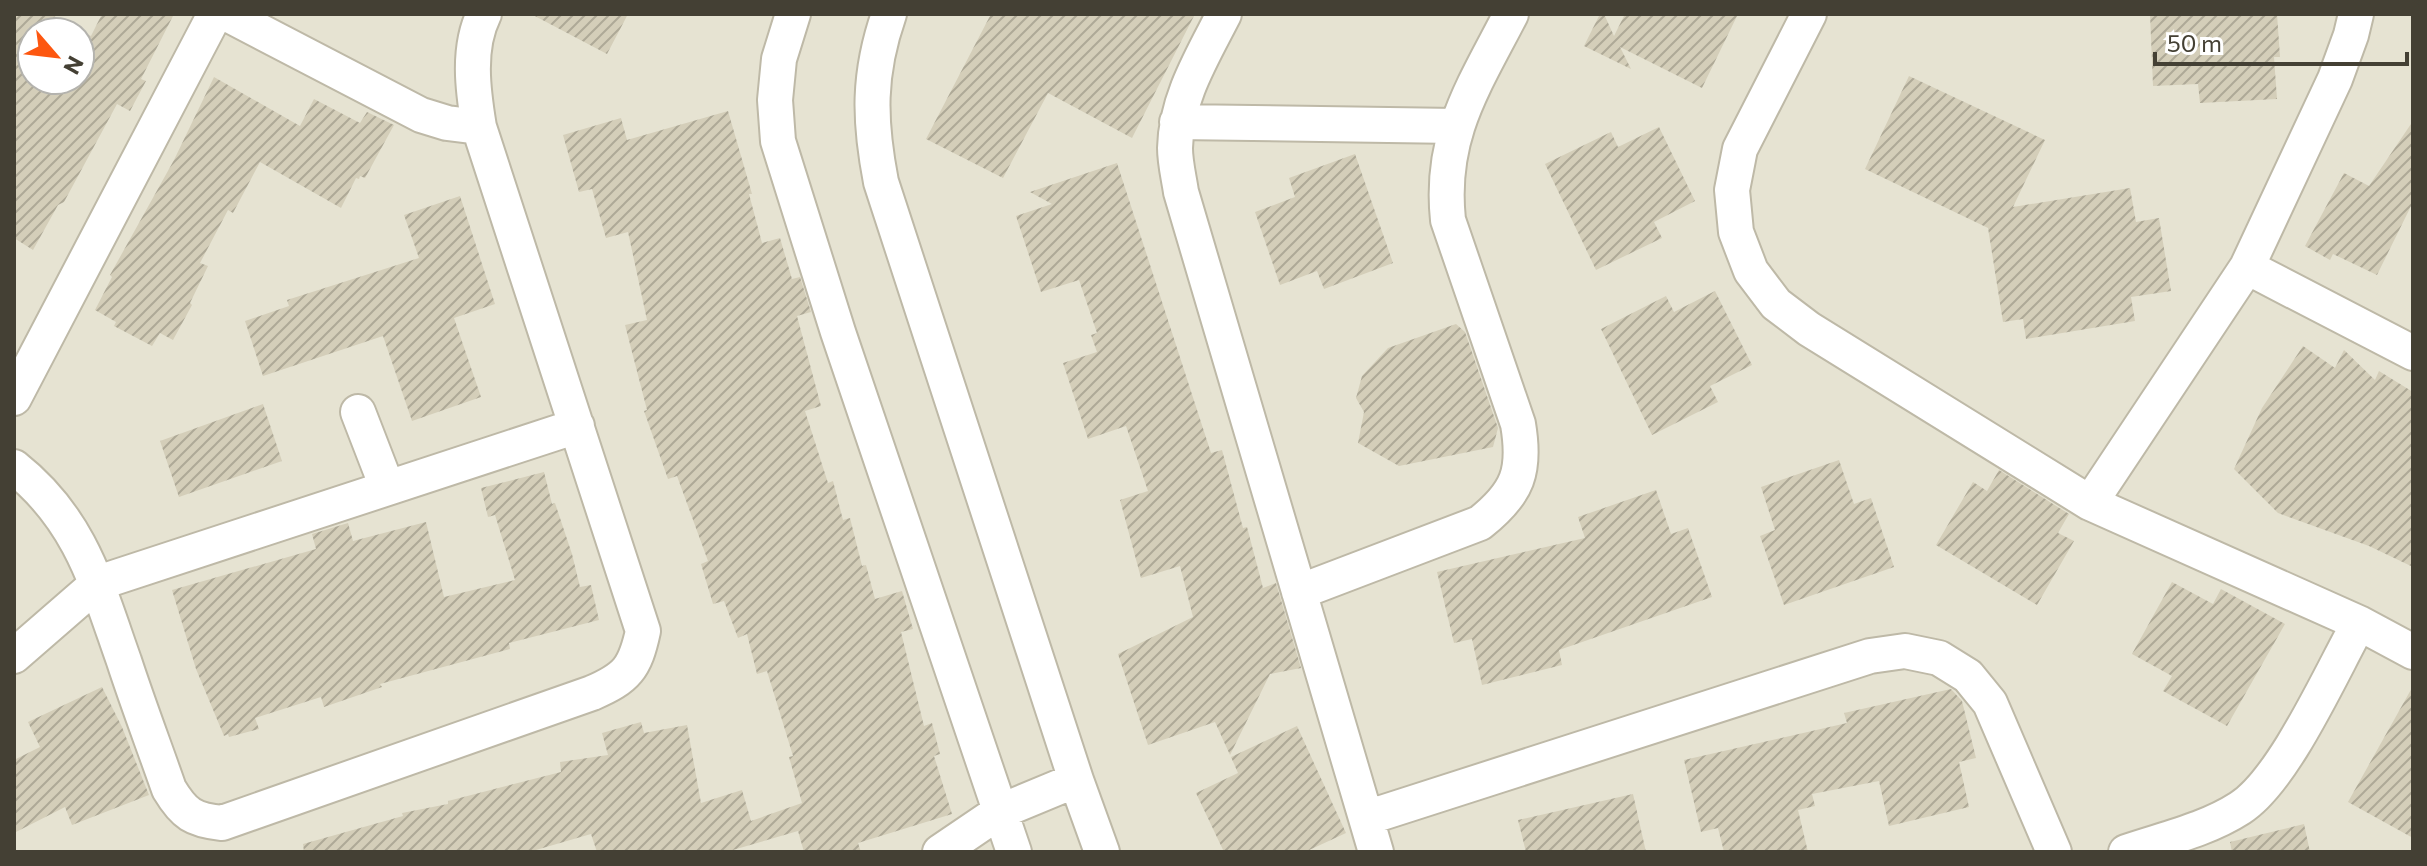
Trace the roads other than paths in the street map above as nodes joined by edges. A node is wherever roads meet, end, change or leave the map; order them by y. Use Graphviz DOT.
graph roads {
  1 [pos="215,14"];
  2 [pos="227,14"];
  3 [pos="484,14"];
  4 [pos="793,14"];
  5 [pos="889,14"];
  6 [pos="1224,14"];
  7 [pos="1511,14"];
  8 [pos="1809,14"];
  9 [pos="2356,14"];
  10 [pos="1177,122"];
  11 [pos="1456,126"];
  12 [pos="479,127"];
  13 [pos="2247,267"];
  14 [pos="2413,353"];
  15 [pos="14,398"];
  16 [pos="358,412"];
  17 [pos="577,426"];
  18 [pos="14,467"];
  19 [pos="387,487"];
  20 [pos="2090,503"];
  21 [pos="98,583"];
  22 [pos="1299,592"];
  23 [pos="2359,623"];
  24 [pos="2413,652"];
  25 [pos="14,656"];
  26 [pos="1076,780"];
  27 [pos="999,812"];
  28 [pos="1366,818"];
  29 [pos="940,852"];
  30 [pos="1014,852"];
  31 [pos="1102,852"];
  32 [pos="1376,852"];
  33 [pos="2054,852"];
  34 [pos="2126,852"];
  1 -- 15 [label="street"];
  2 -- 12 [label="street"];
  3 -- 12 [label="street"];
  4 -- 27 [label="street"];
  5 -- 26 [label="street"];
  6 -- 10 [label="street"];
  7 -- 11 [label="street"];
  8 -- 20 [label="street"];
  9 -- 13 [label="street"];
  10 -- 11 [label="street"];
  10 -- 22 [label="street"];
  11 -- 22 [label="street"];
  12 -- 17 [label="street"];
  13 -- 14 [label="street"];
  13 -- 20 [label="street"];
  16 -- 19 [label="street"];
  17 -- 19 [label="street"];
  17 -- 21 [label="street"];
  18 -- 21 [label="street"];
  19 -- 21 [label="street"];
  20 -- 23 [label="street"];
  21 -- 25 [label="street"];
  22 -- 28 [label="street"];
  23 -- 24 [label="street"];
  23 -- 34 [label="street"];
  26 -- 27 [label="street"];
  26 -- 31 [label="street"];
  27 -- 29 [label="street"];
  27 -- 30 [label="street"];
  28 -- 32 [label="street"];
  28 -- 33 [label="street"];
}
